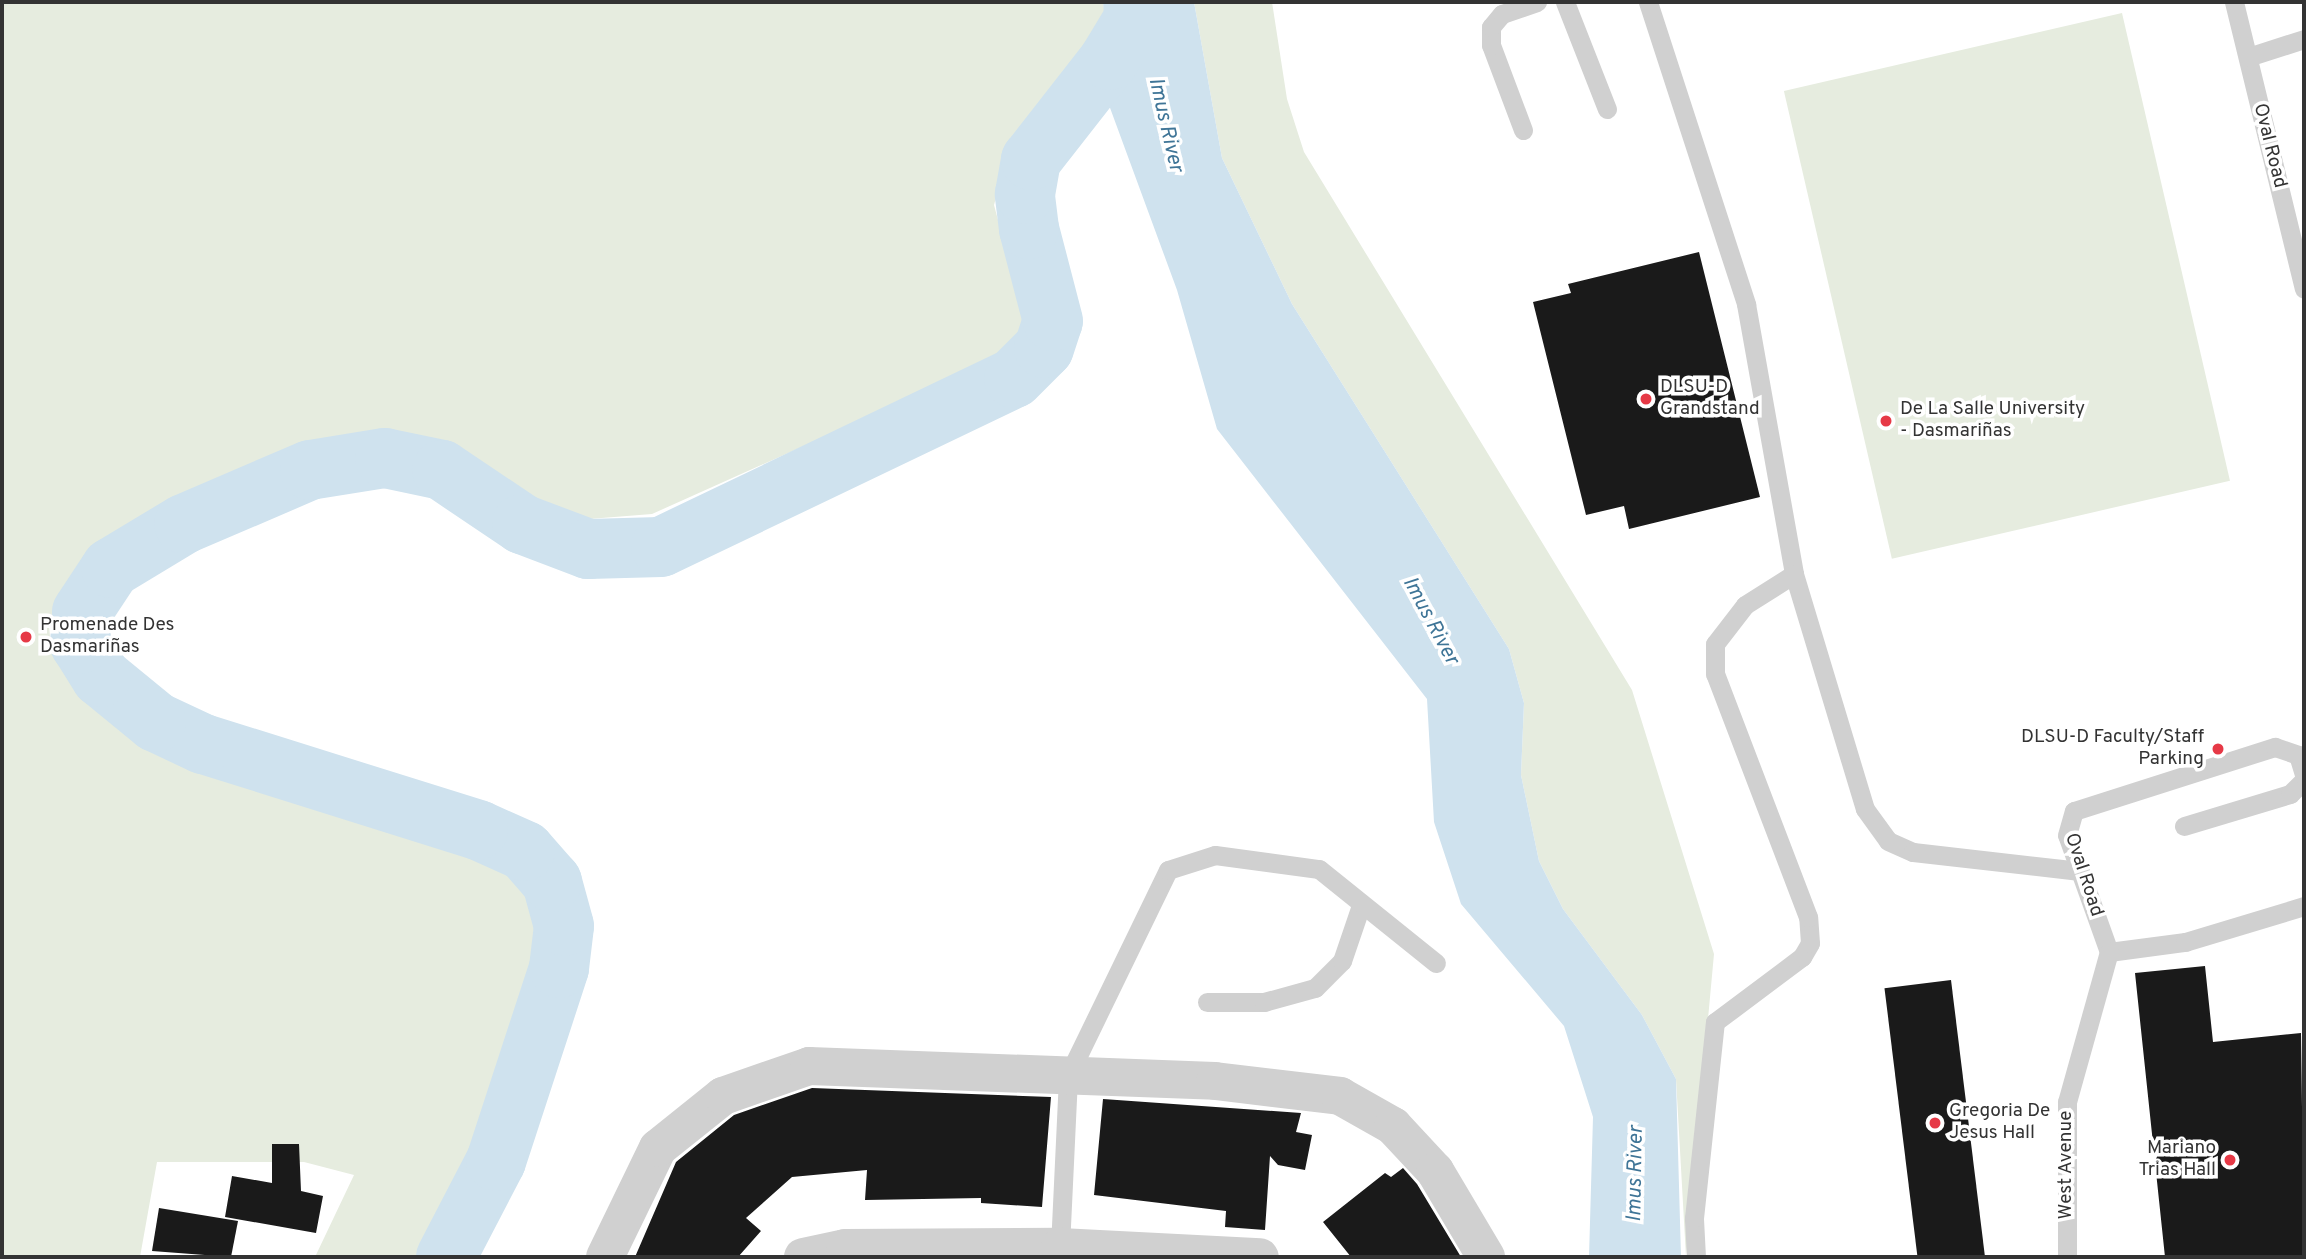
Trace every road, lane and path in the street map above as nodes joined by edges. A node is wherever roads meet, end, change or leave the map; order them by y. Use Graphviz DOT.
graph roads {
  1 [pos="1537,2"];
  2 [pos="1565,2"];
  3 [pos="1648,2"];
  4 [pos="2234,2"];
  5 [pos="2304,39"];
  6 [pos="2248,57"];
  7 [pos="1607,109"];
  8 [pos="1523,130"];
  9 [pos="2304,289"];
  10 [pos="1794,574"];
  11 [pos="2304,777"];
  12 [pos="2184,827"];
  13 [pos="2080,872"];
  14 [pos="2304,906"];
  15 [pos="1360,908"];
  16 [pos="2109,952"];
  17 [pos="1436,963"];
  18 [pos="1207,1002"];
  19 [pos="1068,1076"];
  20 [pos="1060,1247"];
  21 [pos="1164,1255"];
  22 [pos="605,1257"];
  23 [pos="803,1257"];
  24 [pos="1260,1257"];
  25 [pos="1486,1257"];
  26 [pos="1696,1257"];
  27 [pos="2067,1257"];
  1 -- 8 [label="lane"];
  2 -- 7 [label="lane"];
  3 -- 10 [label="lane"];
  4 -- 6 [label="lane, Oval Road"];
  5 -- 6 [label="lane"];
  6 -- 9 [label="lane, Oval Road"];
  10 -- 13 [label="lane"];
  10 -- 26 [label="lane"];
  11 -- 12 [label="lane, Oval Road"];
  11 -- 13 [label="lane, Oval Road"];
  13 -- 16 [label="lane, Oval Road"];
  14 -- 16 [label="lane"];
  15 -- 17 [label="lane"];
  15 -- 18 [label="lane"];
  15 -- 19 [label="lane"];
  16 -- 27 [label="lane, West Avenue"];
  19 -- 20 [label="lane"];
  19 -- 22 [label="street"];
  19 -- 25 [label="street"];
  20 -- 21 [label="street"];
  20 -- 23 [label="street"];
  21 -- 24 [label="street"];
}
